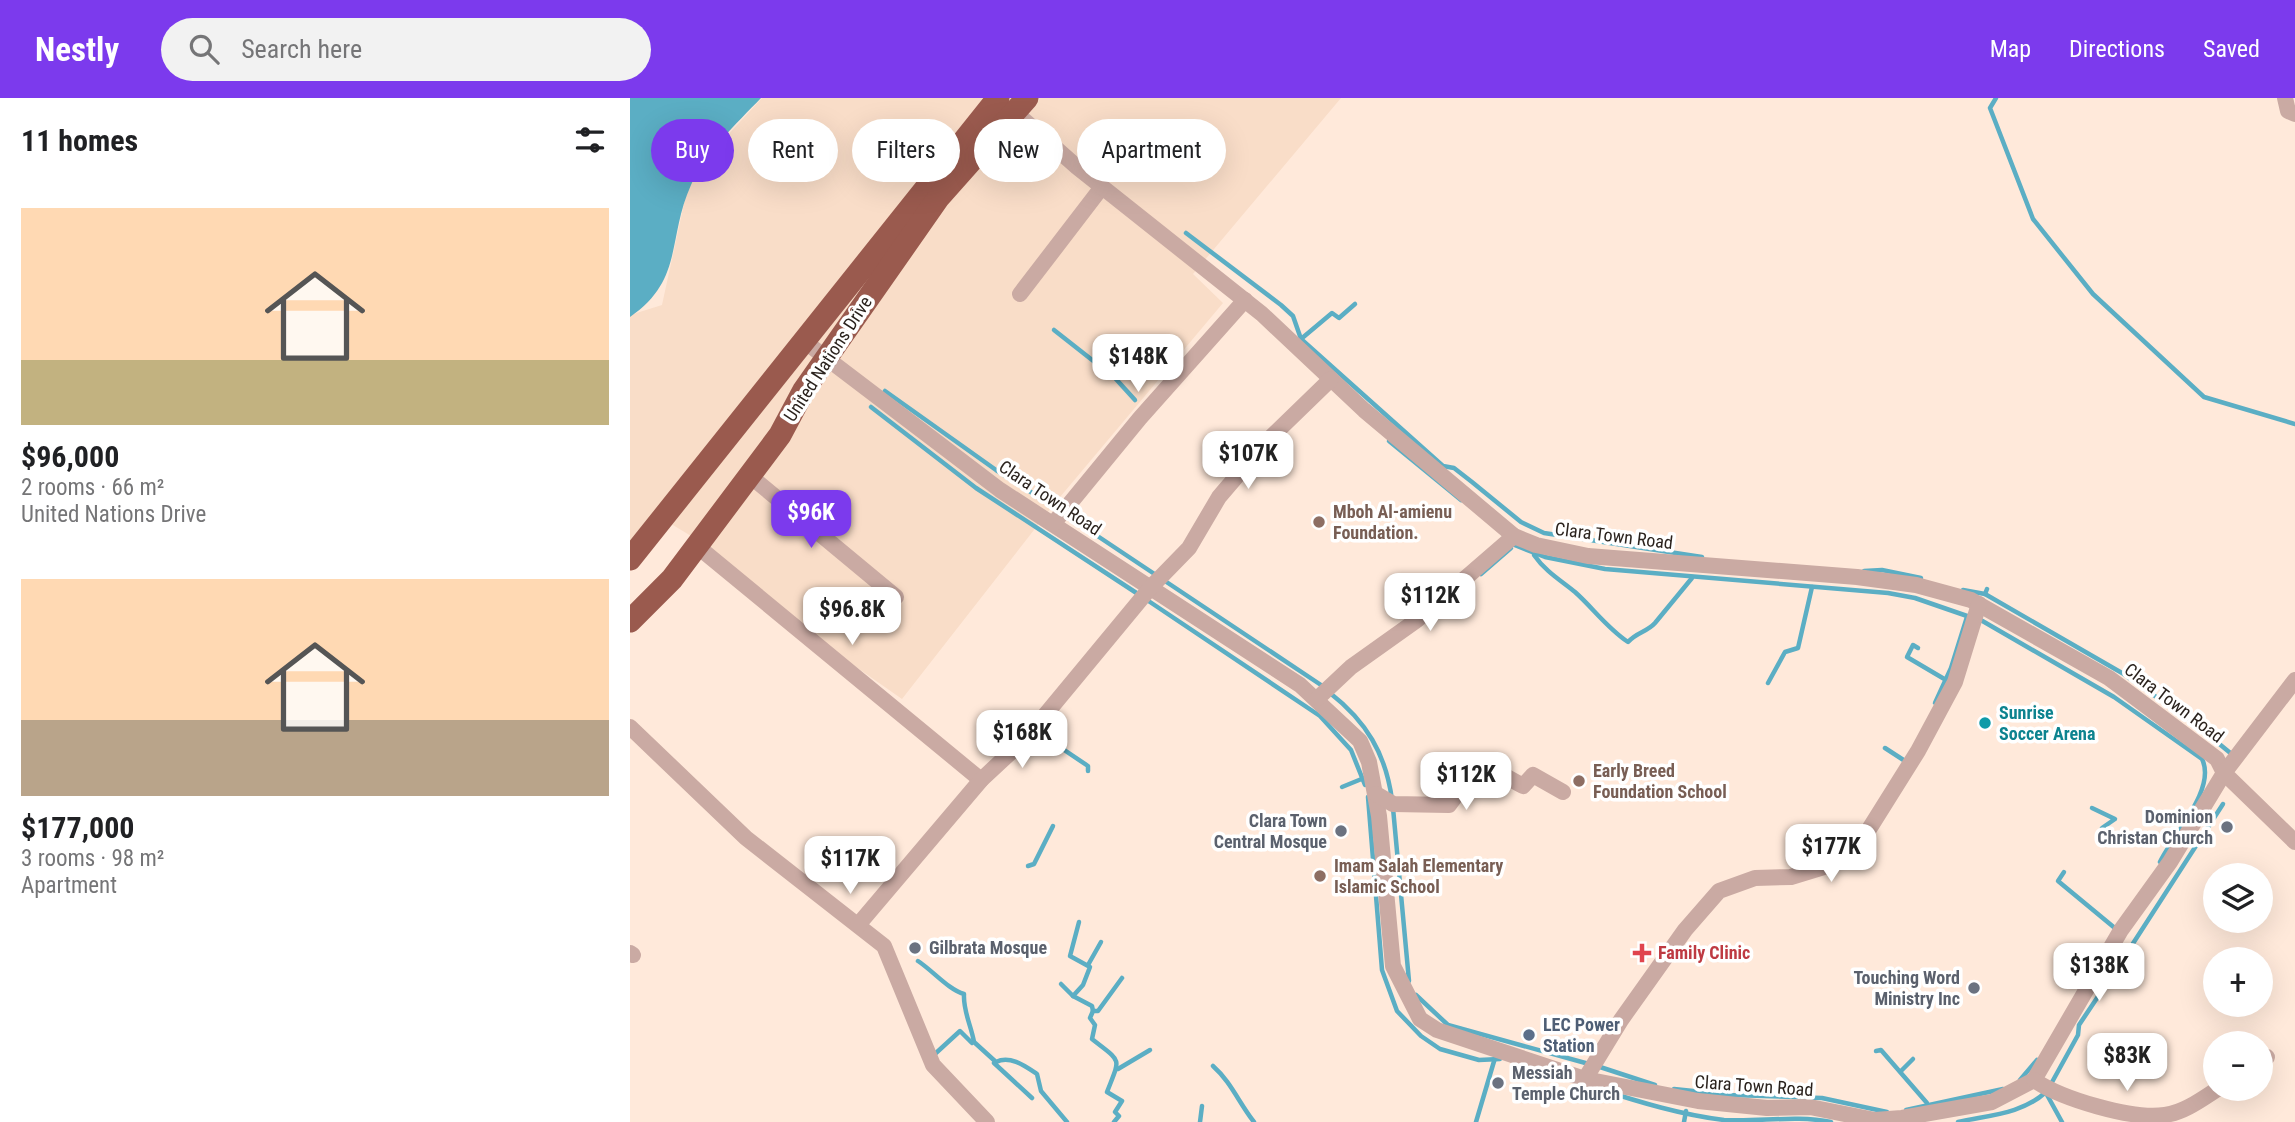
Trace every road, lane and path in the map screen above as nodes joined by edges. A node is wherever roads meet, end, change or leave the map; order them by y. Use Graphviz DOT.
graph roads {
  1 [pos="2285,98"];
  2 [pos="1014,103"];
  3 [pos="2295,114"];
  4 [pos="1102,187"];
  5 [pos="1020,294"];
  6 [pos="1241,305"];
  7 [pos="804,341"];
  8 [pos="827,357"];
  9 [pos="1331,379"];
  10 [pos="749,475"];
  11 [pos="1054,522"];
  12 [pos="1514,536"];
  13 [pos="697,546"];
  14 [pos="630,559"];
  15 [pos="1152,587"];
  16 [pos="896,597"];
  17 [pos="1979,604"];
  18 [pos="630,621"];
  19 [pos="2295,680"];
  20 [pos="1318,698"];
  21 [pos="630,727"];
  22 [pos="2224,773"];
  23 [pos="981,780"];
  24 [pos="1563,792"];
  25 [pos="1376,794"];
  26 [pos="2295,842"];
  27 [pos="858,925"];
  28 [pos="1585,1079"];
  29 [pos="2034,1080"];
  30 [pos="2203,1098"];
  31 [pos="987,1122"];
  1 -- 3 [label="street"];
  2 -- 4 [label="street, Clara Town Road"];
  2 -- 7 [label="highway, United Nations Drive"];
  2 -- 8 [label="highway, United Nations Drive"];
  4 -- 5 [label="street"];
  4 -- 6 [label="street, Clara Town Road"];
  6 -- 9 [label="street, Clara Town Road"];
  6 -- 11 [label="street"];
  7 -- 8 [label="street, Clara Town Road"];
  7 -- 14 [label="highway, United Nations Drive"];
  8 -- 10 [label="highway, United Nations Drive"];
  8 -- 11 [label="street, Clara Town Road"];
  9 -- 12 [label="street, Clara Town Road"];
  9 -- 15 [label="street"];
  10 -- 13 [label="highway, United Nations Drive"];
  10 -- 16 [label="street"];
  11 -- 15 [label="street, Clara Town Road"];
  12 -- 17 [label="street, Clara Town Road"];
  12 -- 20 [label="street"];
  13 -- 18 [label="highway, United Nations Drive"];
  13 -- 23 [label="street"];
  15 -- 20 [label="street, Clara Town Road"];
  15 -- 23 [label="street"];
  17 -- 22 [label="street, Clara Town Road"];
  17 -- 28 [label="street"];
  19 -- 22 [label="street"];
  20 -- 25 [label="street, Clara Town Road"];
  21 -- 27 [label="street"];
  22 -- 26 [label="street, Clara Town Road"];
  22 -- 29 [label="street"];
  23 -- 27 [label="street"];
  24 -- 25 [label="street"];
  25 -- 28 [label="street, Clara Town Road"];
  27 -- 31 [label="street"];
  28 -- 29 [label="street, Clara Town Road"];
  29 -- 30 [label="street"];
}
